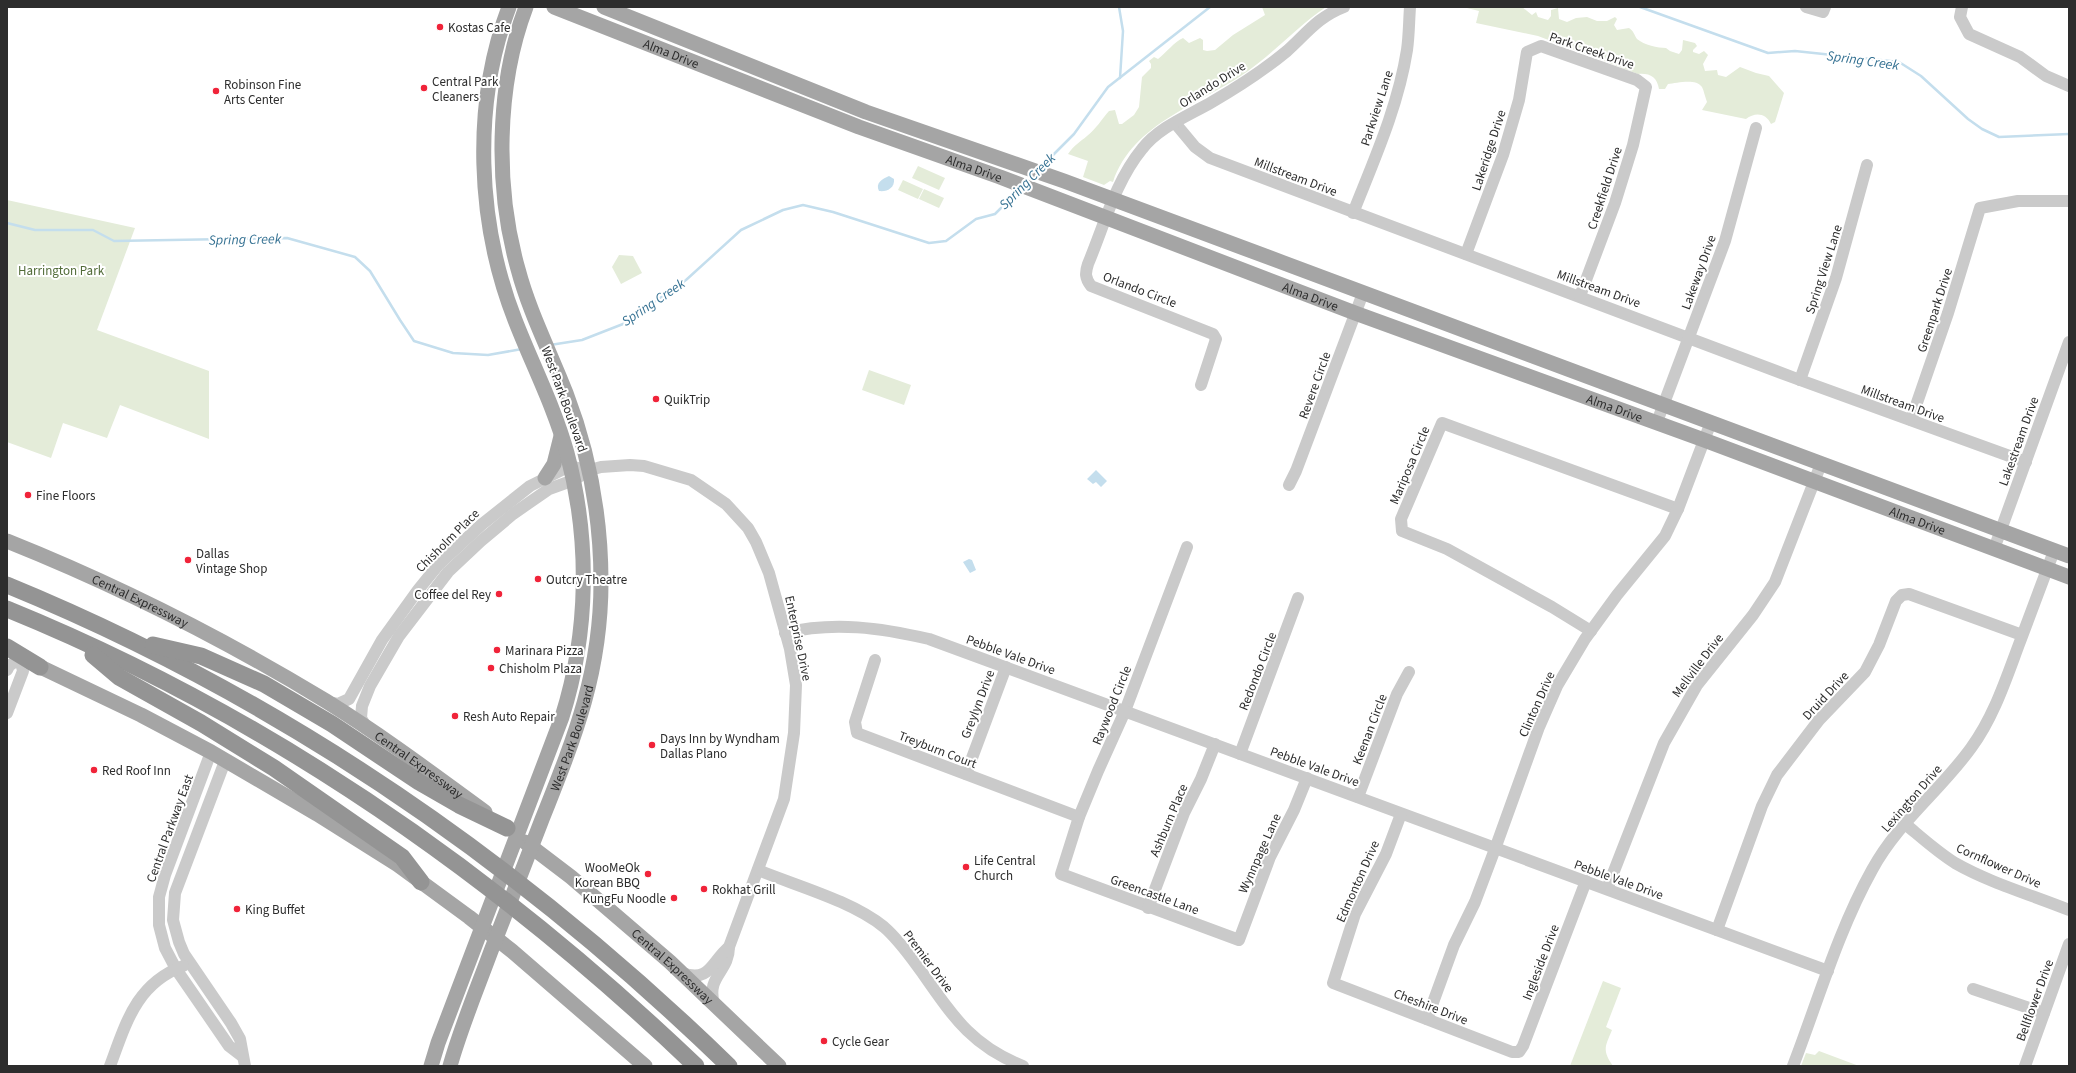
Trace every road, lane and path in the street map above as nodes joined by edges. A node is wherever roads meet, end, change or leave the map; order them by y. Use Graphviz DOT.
graph roads {
  1 [pos="509,7"];
  2 [pos="526,7"];
  3 [pos="554,7"];
  4 [pos="604,7"];
  5 [pos="1344,7"];
  6 [pos="1410,7"];
  7 [pos="1806,7"];
  8 [pos="1825,7"];
  9 [pos="1962,7"];
  10 [pos="716,52"];
  11 [pos="1527,52"];
  12 [pos="710,69"];
  13 [pos="2069,86"];
  14 [pos="1646,87"];
  15 [pos="1175,123"];
  16 [pos="1756,128"];
  17 [pos="918,130"];
  18 [pos="913,147"];
  19 [pos="1867,165"];
  20 [pos="1113,200"];
  21 [pos="2069,201"];
  22 [pos="1354,213"];
  23 [pos="1107,218"];
  24 [pos="513,246"];
  25 [pos="495,249"];
  26 [pos="1466,254"];
  27 [pos="1363,293"];
  28 [pos="1580,296"];
  29 [pos="1355,313"];
  30 [pos="1689,337"];
  31 [pos="2069,342"];
  32 [pos="1800,380"];
  33 [pos="1201,385"];
  34 [pos="1664,405"];
  35 [pos="1911,420"];
  36 [pos="1657,422"];
  37 [pos="1711,422"];
  38 [pos="561,435"];
  39 [pos="1704,440"];
  40 [pos="2026,462"];
  41 [pos="1822,464"];
  42 [pos="590,470"];
  43 [pos="572,473"];
  44 [pos="545,478"];
  45 [pos="1815,481"];
  46 [pos="1288,485"];
  47 [pos="1678,509"];
  48 [pos="2000,531"];
  49 [pos="478,536"];
  50 [pos="7,541"];
  51 [pos="1187,547"];
  52 [pos="1994,548"];
  53 [pos="2054,551"];
  54 [pos="2069,556"];
  55 [pos="2047,569"];
  56 [pos="2069,577"];
  57 [pos="7,585"];
  58 [pos="1298,598"];
  59 [pos="7,609"];
  60 [pos="1591,631"];
  61 [pos="394,633"];
  62 [pos="785,633"];
  63 [pos="2022,635"];
  64 [pos="75,639"];
  65 [pos="129,640"];
  66 [pos="11,653"];
  67 [pos="875,660"];
  68 [pos="40,667"];
  69 [pos="1006,667"];
  70 [pos="7,670"];
  71 [pos="1409,672"];
  72 [pos="326,702"];
  73 [pos="1125,711"];
  74 [pos="7,714"];
  75 [pos="366,727"];
  76 [pos="1215,744"];
  77 [pos="211,752"];
  78 [pos="1240,754"];
  79 [pos="225,761"];
  80 [pos="966,774"];
  81 [pos="1307,778"];
  82 [pos="1358,797"];
  83 [pos="1401,814"];
  84 [pos="1079,817"];
  85 [pos="1904,823"];
  86 [pos="507,828"];
  87 [pos="1495,849"];
  88 [pos="172,856"];
  89 [pos="186,861"];
  90 [pos="758,870"];
  91 [pos="1061,874"];
  92 [pos="1586,881"];
  93 [pos="421,882"];
  94 [pos="1607,889"];
  95 [pos="161,890"];
  96 [pos="175,893"];
  97 [pos="1148,908"];
  98 [pos="2069,910"];
  99 [pos="1716,930"];
  100 [pos="1239,940"];
  101 [pos="2069,944"];
  102 [pos="729,947"];
  103 [pos="190,964"];
  104 [pos="176,969"];
  105 [pos="1828,971"];
  106 [pos="682,973"];
  107 [pos="1333,983"];
  108 [pos="1973,989"];
  109 [pos="714,1004"];
  110 [pos="2044,1013"];
  111 [pos="1427,1019"];
  112 [pos="1519,1052"];
  113 [pos="244,1061"];
  114 [pos="110,1066"];
  115 [pos="431,1066"];
  116 [pos="450,1066"];
  117 [pos="645,1066"];
  118 [pos="696,1066"];
  119 [pos="729,1066"];
  120 [pos="779,1066"];
  121 [pos="1023,1066"];
  122 [pos="1793,1066"];
  123 [pos="2025,1066"];
  1 -- 25 [label="main road, West Park Boulevard"];
  2 -- 24 [label="main road, West Park Boulevard"];
  3 -- 12 [label="main road, Alma Drive"];
  4 -- 10 [label="main road, Alma Drive"];
  5 -- 15 [label="street, Orlando Drive"];
  6 -- 22 [label="street, Parkview Lane"];
  7 -- 8 [label="street"];
  9 -- 13 [label="street"];
  10 -- 12 [label="main road"];
  10 -- 17 [label="main road, Alma Drive"];
  11 -- 14 [label="street, Park Creek Drive"];
  11 -- 26 [label="street, Lakeridge Drive"];
  12 -- 18 [label="main road, Alma Drive"];
  14 -- 28 [label="street, Creekfield Drive"];
  15 -- 20 [label="street, Orlando Drive"];
  15 -- 22 [label="street, Millstream Drive"];
  16 -- 30 [label="street, Lakeway Drive"];
  17 -- 18 [label="main road"];
  17 -- 20 [label="main road, Alma Drive"];
  18 -- 23 [label="main road, Alma Drive"];
  19 -- 32 [label="street, Spring View Lane"];
  20 -- 23 [label="street, Orlando Circle"];
  20 -- 27 [label="main road, Alma Drive"];
  21 -- 35 [label="street, Greenpark Drive"];
  22 -- 26 [label="street, Millstream Drive"];
  23 -- 29 [label="main road, Alma Drive"];
  23 -- 33 [label="street, Orlando Circle"];
  24 -- 25 [label="main road"];
  24 -- 42 [label="main road, West Park Boulevard"];
  25 -- 38 [label="main road, West Park Boulevard"];
  26 -- 28 [label="street, Millstream Drive"];
  27 -- 29 [label="street, Revere Circle"];
  27 -- 34 [label="main road, Alma Drive"];
  28 -- 30 [label="street, Millstream Drive"];
  29 -- 36 [label="main road, Alma Drive"];
  29 -- 46 [label="street, Revere Circle"];
  30 -- 32 [label="street, Millstream Drive"];
  30 -- 34 [label="street, Lakeway Drive"];
  31 -- 40 [label="street, Lakestream Drive"];
  32 -- 35 [label="street, Millstream Drive"];
  34 -- 36 [label="street, Lakeway Drive"];
  34 -- 37 [label="main road, Alma Drive"];
  35 -- 40 [label="street, Millstream Drive"];
  36 -- 39 [label="main road, Alma Drive"];
  37 -- 39 [label="street, Clinton Drive"];
  37 -- 41 [label="main road, Alma Drive"];
  38 -- 43 [label="main road, West Park Boulevard"];
  38 -- 44 [label="main road"];
  39 -- 45 [label="main road, Alma Drive"];
  39 -- 47 [label="street, Clinton Drive"];
  40 -- 48 [label="street, Lakestream Drive"];
  41 -- 45 [label="street, Mellville Drive"];
  41 -- 48 [label="main road, Alma Drive"];
  42 -- 43 [label="street, Enterprise Drive"];
  42 -- 62 [label="street, Enterprise Drive"];
  42 -- 116 [label="main road, West Park Boulevard"];
  43 -- 44 [label="street, Chisholm Place"];
  43 -- 49 [label="street, Chisholm Place"];
  43 -- 115 [label="main road, West Park Boulevard"];
  44 -- 49 [label="street, Chisholm Place"];
  45 -- 52 [label="main road, Alma Drive"];
  45 -- 94 [label="street, Mellville Drive"];
  47 -- 60 [label="street, Clinton Drive"];
  47 -- 60 [label="street, Mariposa Circle"];
  48 -- 52 [label="street, Lakestream Drive"];
  48 -- 53 [label="main road, Alma Drive"];
  49 -- 61 [label="street, Chisholm Place"];
  50 -- 72 [label="main road, Central Expressway"];
  51 -- 73 [label="street, Raywood Circle"];
  52 -- 55 [label="main road, Alma Drive"];
  53 -- 54 [label="main road, Alma Drive"];
  53 -- 55 [label="street, Lexington Drive"];
  55 -- 56 [label="main road, Alma Drive"];
  55 -- 63 [label="street, Lexington Drive"];
  57 -- 65 [label="highway"];
  58 -- 78 [label="street, Redondo Circle"];
  59 -- 64 [label="highway"];
  60 -- 87 [label="street, Clinton Drive"];
  61 -- 72 [label="street, Chisholm Place"];
  61 -- 75 [label="street, Chisholm Place"];
  62 -- 69 [label="street, Pebble Vale Drive"];
  62 -- 90 [label="street, Enterprise Drive"];
  63 -- 85 [label="street, Lexington Drive"];
  63 -- 99 [label="street, Druid Drive"];
  64 -- 93 [label="highway"];
  64 -- 118 [label="highway"];
  65 -- 86 [label="highway"];
  65 -- 119 [label="highway"];
  66 -- 68 [label="highway"];
  66 -- 70 [label="street"];
  66 -- 74 [label="street"];
  67 -- 80 [label="street, Treyburn Court"];
  68 -- 77 [label="main road"];
  69 -- 73 [label="street, Pebble Vale Drive"];
  69 -- 80 [label="street, Greylyn Drive"];
  71 -- 82 [label="street, Keenan Circle"];
  72 -- 75 [label="main road, Central Expressway"];
  73 -- 76 [label="street, Pebble Vale Drive"];
  73 -- 84 [label="street, Raywood Circle"];
  75 -- 86 [label="main road, Central Expressway"];
  76 -- 78 [label="street, Pebble Vale Drive"];
  76 -- 97 [label="street, Ashburn Place"];
  77 -- 79 [label="main road"];
  77 -- 88 [label="street, Central Parkway East"];
  78 -- 81 [label="street, Pebble Vale Drive"];
  79 -- 89 [label="street, Central Parkway East"];
  79 -- 93 [label="main road"];
  80 -- 84 [label="street, Treyburn Court"];
  81 -- 82 [label="street, Pebble Vale Drive"];
  81 -- 100 [label="street, Wynnpage Lane"];
  82 -- 83 [label="street, Pebble Vale Drive"];
  83 -- 87 [label="street, Pebble Vale Drive"];
  83 -- 107 [label="street, Edmonton Drive"];
  84 -- 91 [label="street, Raywood Circle"];
  85 -- 98 [label="street, Cornflower Drive"];
  85 -- 105 [label="street, Lexington Drive"];
  86 -- 106 [label="main road, Central Expressway"];
  87 -- 92 [label="street, Pebble Vale Drive"];
  87 -- 111 [label="street, Clinton Drive"];
  88 -- 89 [label="street"];
  88 -- 95 [label="street, Central Parkway East"];
  89 -- 96 [label="street, Central Parkway East"];
  90 -- 102 [label="street, Enterprise Drive"];
  90 -- 121 [label="street, Premier Drive"];
  91 -- 97 [label="street, Greencastle Lane"];
  92 -- 94 [label="street, Pebble Vale Drive"];
  92 -- 112 [label="street, Ingleside Drive"];
  93 -- 117 [label="main road"];
  94 -- 99 [label="street, Pebble Vale Drive"];
  95 -- 96 [label="street"];
  95 -- 104 [label="street, Central Parkway East"];
  96 -- 103 [label="street, Central Parkway East"];
  97 -- 100 [label="street, Greencastle Lane"];
  99 -- 105 [label="street, Pebble Vale Drive"];
  101 -- 110 [label="street, Bellflower Drive"];
  102 -- 106 [label="street, Enterprise Drive"];
  102 -- 109 [label="street, Enterprise Drive"];
  103 -- 104 [label="street"];
  103 -- 113 [label="street, Central Parkway East"];
  104 -- 113 [label="street, Central Parkway East"];
  104 -- 114 [label="street"];
  105 -- 122 [label="street, Lexington Drive"];
  106 -- 109 [label="main road, Central Expressway"];
  107 -- 111 [label="street, Cheshire Drive"];
  108 -- 110 [label="street"];
  109 -- 120 [label="main road, Central Expressway"];
  110 -- 123 [label="street, Bellflower Drive"];
  111 -- 112 [label="street, Cheshire Drive"];
}
